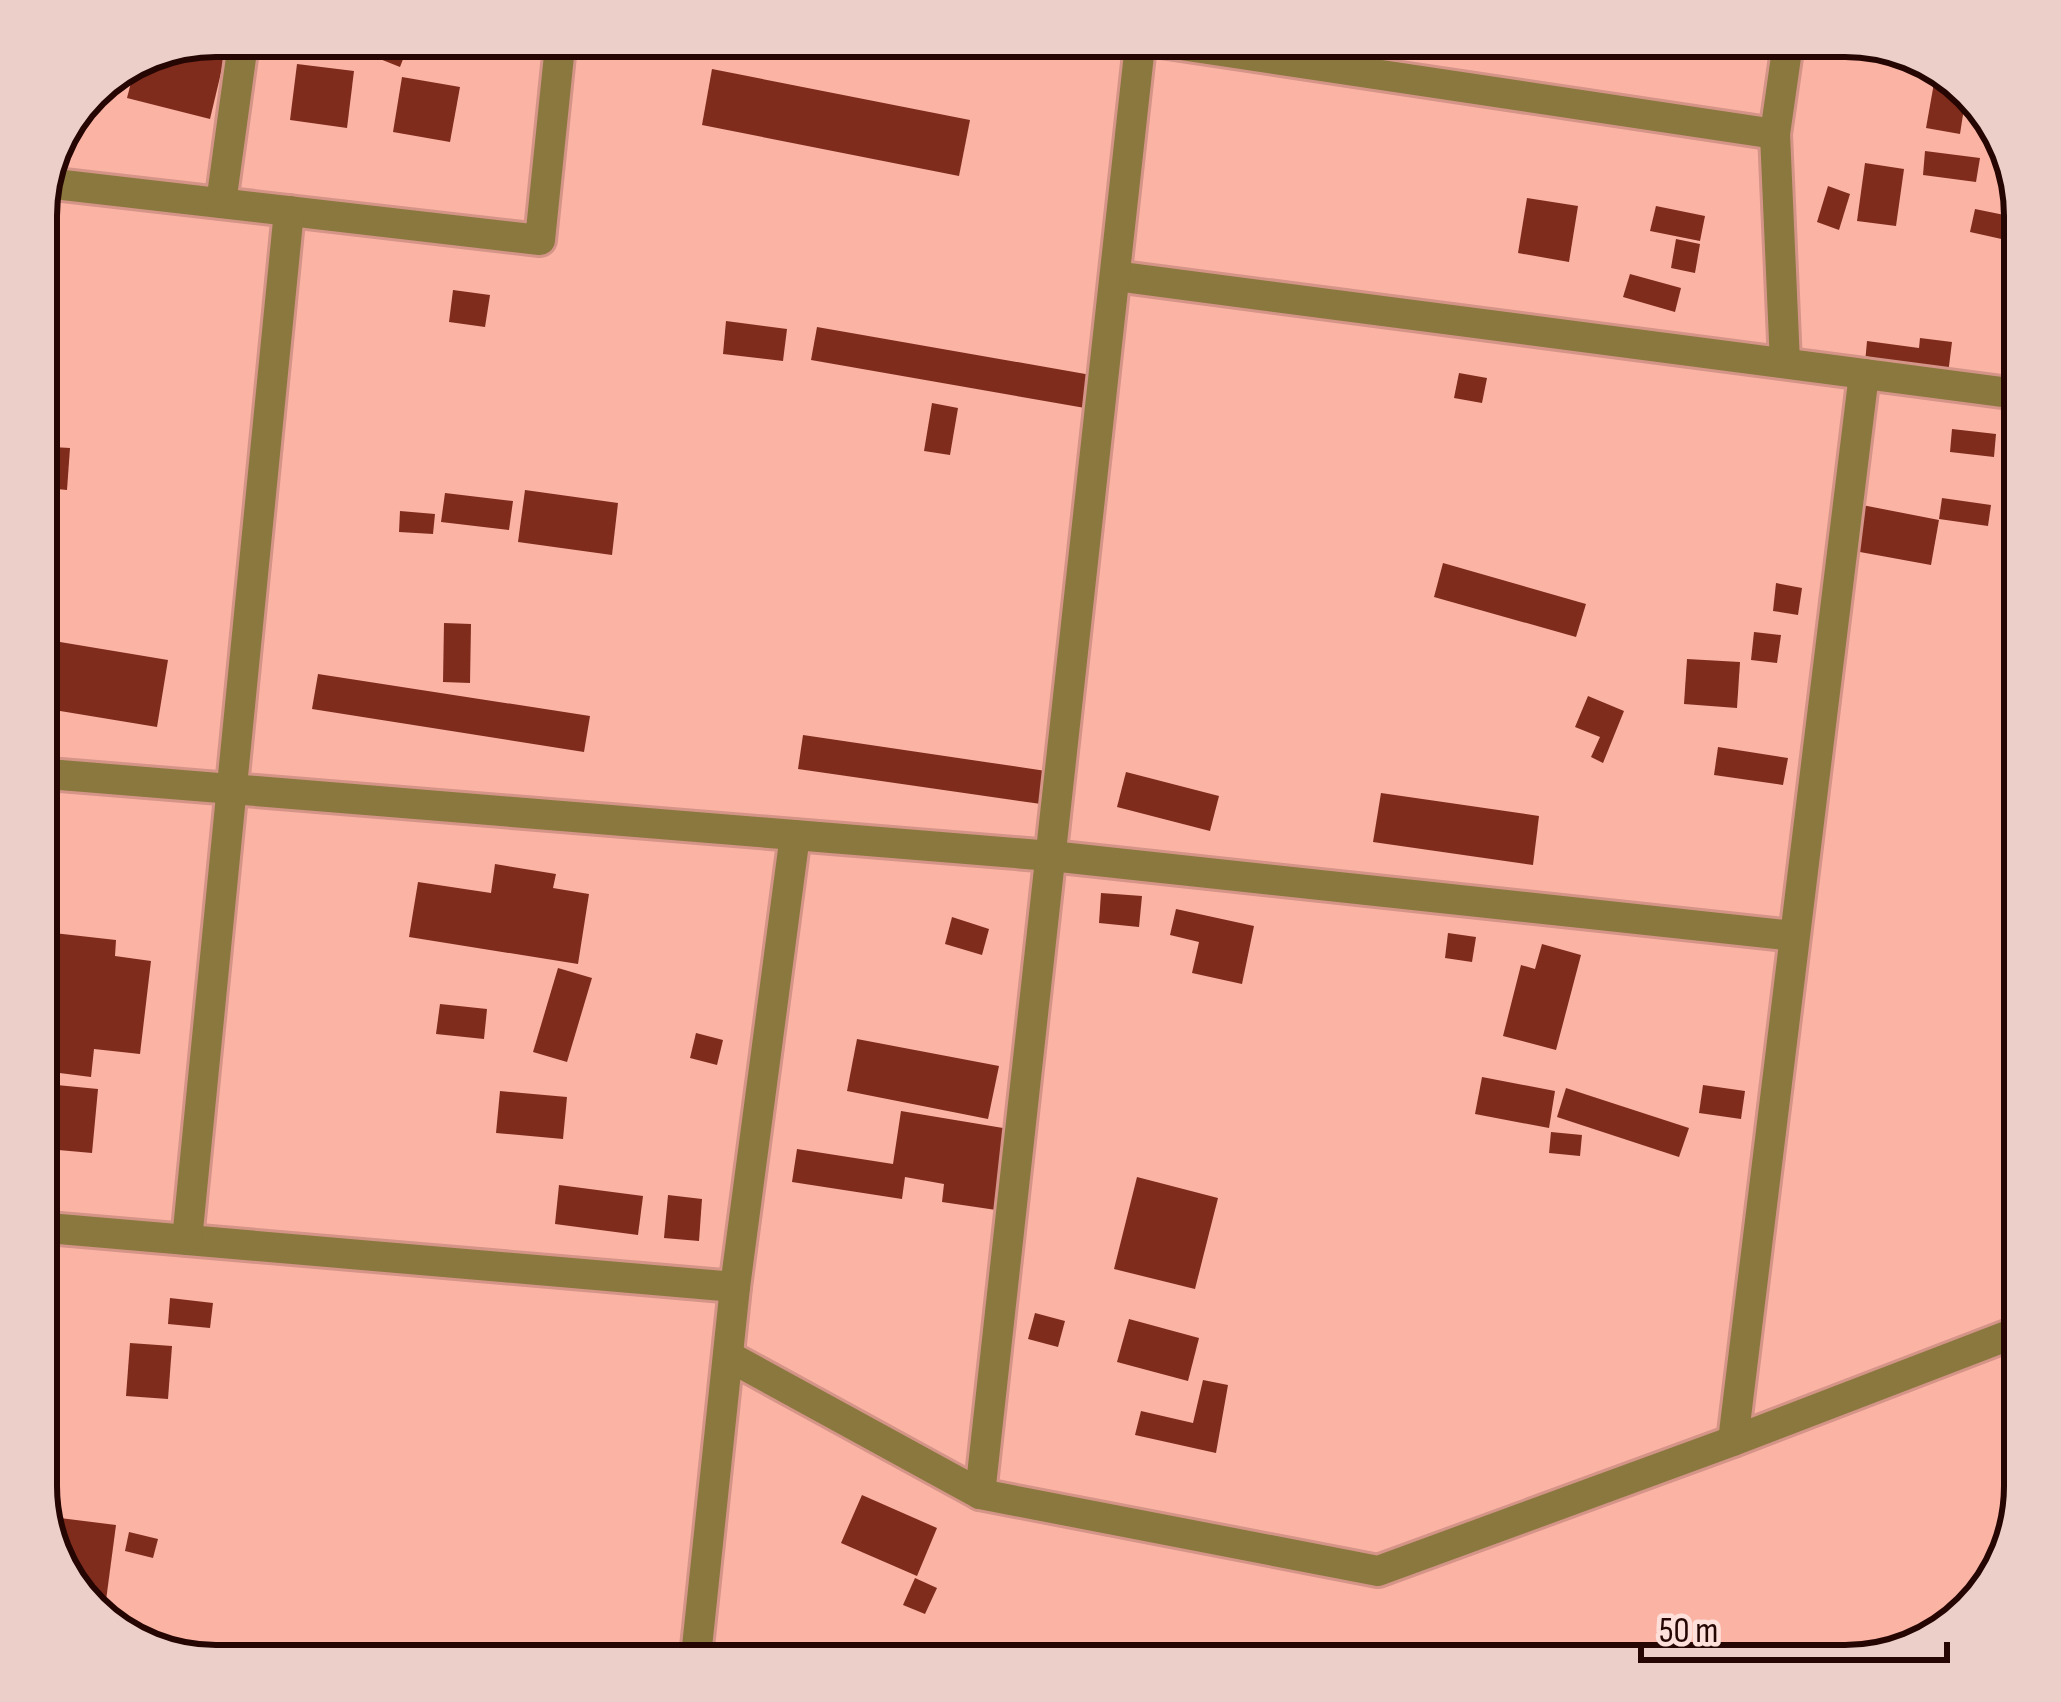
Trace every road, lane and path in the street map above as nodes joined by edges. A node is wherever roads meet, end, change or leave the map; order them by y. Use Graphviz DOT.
graph roads {
  1 [pos="241,57"];
  2 [pos="560,57"];
  3 [pos="1139,57"];
  4 [pos="1266,57"];
  5 [pos="1786,57"];
  6 [pos="1775,134"];
  7 [pos="60,185"];
  8 [pos="221,203"];
  9 [pos="289,211"];
  10 [pos="1115,276"];
  11 [pos="1785,363"];
  12 [pos="1864,374"];
  13 [pos="2004,392"];
  14 [pos="57,775"];
  15 [pos="231,789"];
  16 [pos="795,835"];
  17 [pos="1051,856"];
  18 [pos="1795,937"];
  19 [pos="57,1229"];
  20 [pos="187,1240"];
  21 [pos="735,1287"];
  22 [pos="2004,1338"];
  23 [pos="728,1356"];
  24 [pos="1732,1441"];
  25 [pos="980,1494"];
  26 [pos="697,1645"];
  1 -- 8 [label="street"];
  2 -- 9 [label="street"];
  3 -- 10 [label="street"];
  4 -- 6 [label="street"];
  5 -- 6 [label="street"];
  6 -- 11 [label="street"];
  7 -- 8 [label="street"];
  8 -- 9 [label="street"];
  9 -- 15 [label="street"];
  10 -- 11 [label="street"];
  10 -- 17 [label="street"];
  11 -- 12 [label="street"];
  12 -- 13 [label="street"];
  12 -- 18 [label="street"];
  14 -- 15 [label="street"];
  15 -- 16 [label="street"];
  15 -- 20 [label="street"];
  16 -- 17 [label="street"];
  16 -- 21 [label="street"];
  17 -- 18 [label="street"];
  17 -- 25 [label="street"];
  18 -- 24 [label="street"];
  19 -- 20 [label="street"];
  20 -- 21 [label="street"];
  21 -- 23 [label="street"];
  22 -- 24 [label="street"];
  23 -- 25 [label="street"];
  23 -- 26 [label="street"];
  24 -- 25 [label="street"];
}
